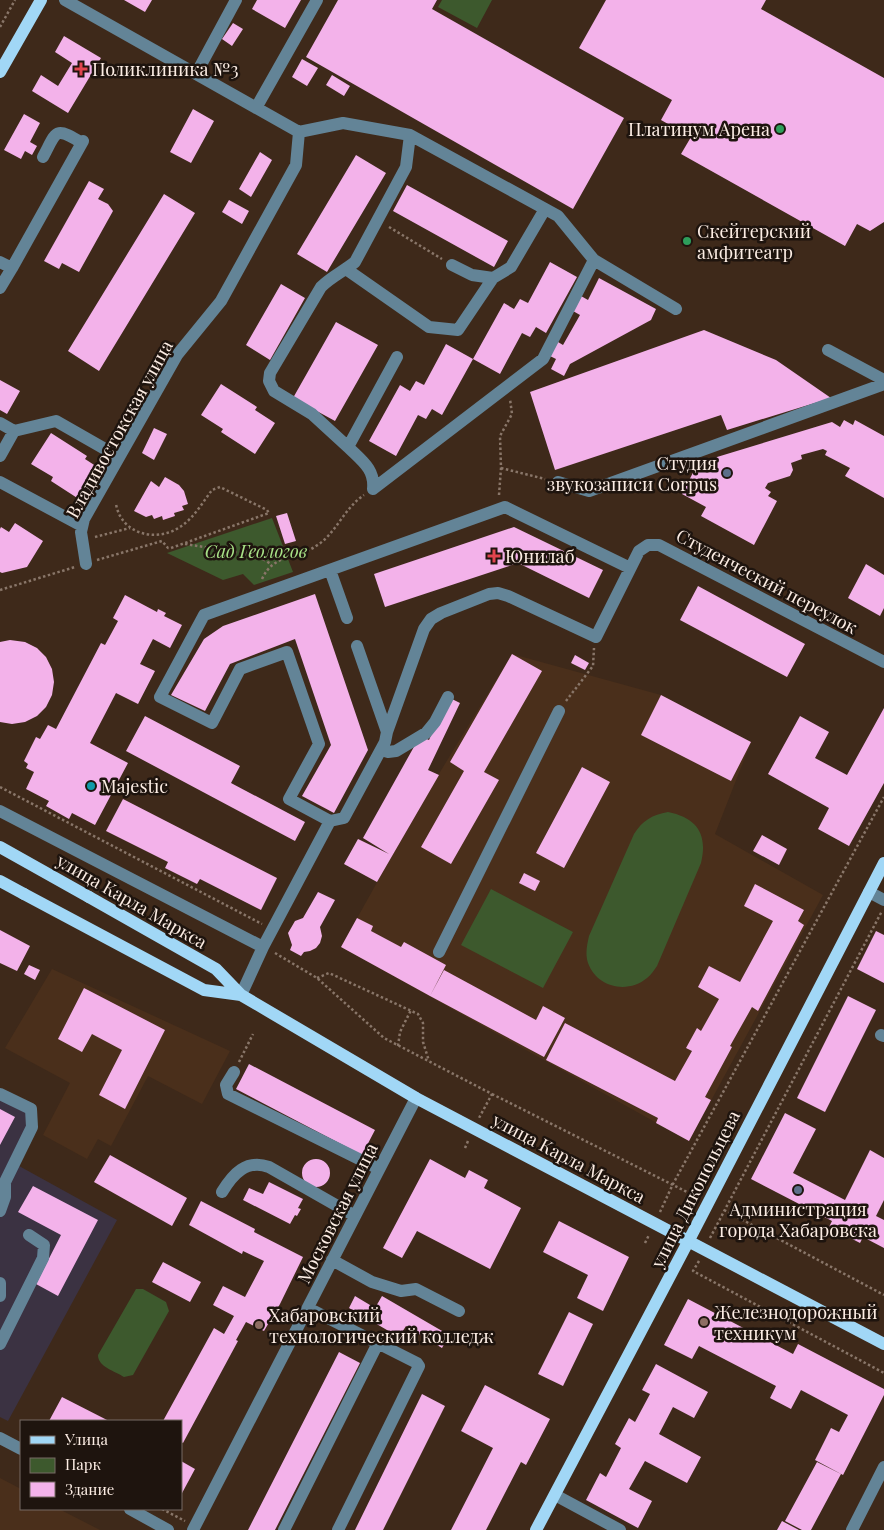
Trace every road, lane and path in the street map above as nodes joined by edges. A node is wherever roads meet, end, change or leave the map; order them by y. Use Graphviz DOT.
graph roads {
  1 [pos="15,0"];
  2 [pos="41,0"];
  3 [pos="65,0"];
  4 [pos="236,0"];
  5 [pos="317,0"];
  6 [pos="0,27"];
  7 [pos="1,67"];
  8 [pos="196,74"];
  9 [pos="256,108"];
  10 [pos="299,132"];
  11 [pos="410,135"];
  12 [pos="43,157"];
  13 [pos="545,208"];
  14 [pos="378,219"];
  15 [pos="594,260"];
  16 [pos="0,262"];
  17 [pos="452,265"];
  18 [pos="12,268"];
  19 [pos="346,269"];
  20 [pos="492,278"];
  21 [pos="0,288"];
  22 [pos="676,309"];
  23 [pos="828,350"];
  24 [pos="397,357"];
  25 [pos="884,380"];
  26 [pos="884,384"];
  27 [pos="508,386"];
  28 [pos="0,423"];
  29 [pos="14,431"];
  30 [pos="348,448"];
  31 [pos="0,456"];
  32 [pos="119,457"];
  33 [pos="501,468"];
  34 [pos="0,482"];
  35 [pos="558,482"];
  36 [pos="373,489"];
  37 [pos="499,493"];
  38 [pos="116,504"];
  39 [pos="82,526"];
  40 [pos="130,528"];
  41 [pos="82,540"];
  42 [pos="184,544"];
  43 [pos="86,564"];
  44 [pos="272,564"];
  45 [pos="630,568"];
  46 [pos="330,570"];
  47 [pos="0,590"];
  48 [pos="254,597"];
  49 [pos="347,618"];
  50 [pos="596,637"];
  51 [pos="357,646"];
  52 [pos="884,662"];
  53 [pos="448,697"];
  54 [pos="559,711"];
  55 [pos="387,732"];
  56 [pos="381,750"];
  57 [pos="0,787"];
  58 [pos="884,797"];
  59 [pos="0,811"];
  60 [pos="330,821"];
  61 [pos="0,847"];
  62 [pos="884,863"];
  63 [pos="0,881"];
  64 [pos="0,886"];
  65 [pos="868,892"];
  66 [pos="24,894"];
  67 [pos="884,900"];
  68 [pos="884,908"];
  69 [pos="273,929"];
  70 [pos="263,947"];
  71 [pos="439,952"];
  72 [pos="317,978"];
  73 [pos="241,995"];
  74 [pos="411,1010"];
  75 [pos="253,1034"];
  76 [pos="398,1046"];
  77 [pos="430,1063"];
  78 [pos="234,1072"];
  79 [pos="0,1094"];
  80 [pos="492,1094"];
  81 [pos="416,1098"];
  82 [pos="474,1128"];
  83 [pos="464,1148"];
  84 [pos="379,1169"];
  85 [pos="673,1184"];
  86 [pos="222,1192"];
  87 [pos="708,1202"];
  88 [pos="724,1210"];
  89 [pos="0,1211"];
  90 [pos="355,1216"];
  91 [pos="655,1223"];
  92 [pos="29,1235"];
  93 [pos="689,1240"];
  94 [pos="645,1243"];
  95 [pos="332,1260"];
  96 [pos="694,1271"];
  97 [pos="0,1283"];
  98 [pos="884,1295"];
  99 [pos="0,1296"];
  100 [pos="308,1308"];
  101 [pos="459,1311"];
  102 [pos="378,1343"];
  103 [pos="0,1344"];
  104 [pos="884,1344"];
  105 [pos="884,1373"];
  106 [pos="0,1438"];
  107 [pos="20,1448"];
  108 [pos="884,1467"];
  109 [pos="555,1495"];
  110 [pos="132,1510"];
  111 [pos="164,1510"];
  112 [pos="194,1528"];
  113 [pos="615,1529"];
  114 [pos="168,1530"];
  115 [pos="284,1530"];
  116 [pos="338,1530"];
  117 [pos="536,1530"];
  118 [pos="852,1530"];
  1 -- 6 [label="path"];
  2 -- 7 [label="main road"];
  3 -- 8 [label="street"];
  4 -- 8 [label="street"];
  5 -- 9 [label="street"];
  8 -- 9 [label="street"];
  9 -- 10 [label="street"];
  10 -- 11 [label="street"];
  10 -- 32 [label="street, Владивостокская улица"];
  11 -- 13 [label="street"];
  11 -- 14 [label="street"];
  12 -- 18 [label="street"];
  13 -- 15 [label="street"];
  13 -- 20 [label="street"];
  14 -- 17 [label="path"];
  14 -- 19 [label="street"];
  15 -- 22 [label="street"];
  15 -- 27 [label="street"];
  16 -- 18 [label="street"];
  17 -- 20 [label="street"];
  18 -- 21 [label="street"];
  19 -- 20 [label="street"];
  19 -- 30 [label="street"];
  23 -- 25 [label="street"];
  24 -- 30 [label="street"];
  26 -- 35 [label="street"];
  27 -- 33 [label="path"];
  27 -- 36 [label="street"];
  28 -- 29 [label="street"];
  29 -- 31 [label="street"];
  29 -- 32 [label="street"];
  30 -- 36 [label="street"];
  32 -- 39 [label="street, Владивостокская улица"];
  33 -- 35 [label="path"];
  33 -- 37 [label="path"];
  34 -- 39 [label="street"];
  36 -- 44 [label="path"];
  38 -- 40 [label="path"];
  39 -- 41 [label="street, Владивостокская улица"];
  40 -- 41 [label="path"];
  40 -- 42 [label="path"];
  41 -- 43 [label="street, Владивостокская улица"];
  42 -- 43 [label="path"];
  42 -- 44 [label="path"];
  43 -- 47 [label="path"];
  44 -- 48 [label="path"];
  45 -- 46 [label="street"];
  45 -- 50 [label="street, Студенческий переулок"];
  45 -- 52 [label="street, Студенческий переулок"];
  46 -- 48 [label="street"];
  46 -- 49 [label="street"];
  48 -- 60 [label="street"];
  50 -- 54 [label="path"];
  50 -- 55 [label="street"];
  51 -- 55 [label="street"];
  53 -- 56 [label="street"];
  54 -- 71 [label="street"];
  55 -- 56 [label="street"];
  56 -- 60 [label="street"];
  57 -- 69 [label="path"];
  58 -- 85 [label="path"];
  59 -- 70 [label="street"];
  60 -- 69 [label="street"];
  61 -- 73 [label="main road, улица Карла Маркса, bridge"];
  62 -- 65 [label="main road, улица Дикопольцева"];
  63 -- 66 [label="main road, улица Карла Маркса, bridge"];
  64 -- 66 [label="main road, bridge"];
  65 -- 67 [label="street"];
  65 -- 87 [label="main road, улица Дикопольцева"];
  66 -- 73 [label="main road, улица Карла Маркса"];
  68 -- 88 [label="path"];
  69 -- 70 [label="street"];
  70 -- 72 [label="path"];
  70 -- 73 [label="street"];
  72 -- 74 [label="path"];
  72 -- 76 [label="path"];
  73 -- 81 [label="main road, улица Карла Маркса"];
  74 -- 76 [label="path"];
  74 -- 77 [label="path"];
  75 -- 78 [label="path"];
  76 -- 77 [label="path"];
  77 -- 80 [label="path"];
  78 -- 84 [label="street"];
  79 -- 89 [label="street"];
  80 -- 82 [label="path"];
  80 -- 85 [label="path"];
  81 -- 82 [label="main road, улица Карла Маркса"];
  81 -- 84 [label="street, Московская улица"];
  82 -- 83 [label="path"];
  82 -- 91 [label="main road, улица Карла Маркса"];
  84 -- 90 [label="street, Московская улица"];
  85 -- 87 [label="path"];
  85 -- 91 [label="path"];
  86 -- 90 [label="street"];
  87 -- 88 [label="path"];
  87 -- 93 [label="main road, улица Дикопольцева"];
  88 -- 98 [label="path"];
  90 -- 95 [label="street, Московская улица"];
  91 -- 93 [label="main road, улица Карла Маркса"];
  91 -- 94 [label="path"];
  92 -- 103 [label="street"];
  93 -- 104 [label="main road, улица Карла Маркса"];
  93 -- 109 [label="main road, улица Дикопольцева"];
  95 -- 100 [label="street, Московская улица"];
  95 -- 101 [label="street"];
  96 -- 105 [label="path"];
  97 -- 99 [label="street"];
  100 -- 102 [label="street"];
  100 -- 112 [label="street, Московская улица"];
  102 -- 115 [label="street"];
  102 -- 116 [label="street"];
  106 -- 107 [label="street"];
  108 -- 118 [label="street"];
  109 -- 113 [label="street"];
  109 -- 117 [label="main road, улица Дикопольцева"];
  110 -- 114 [label="street"];
  111 -- 112 [label="path"];
}
